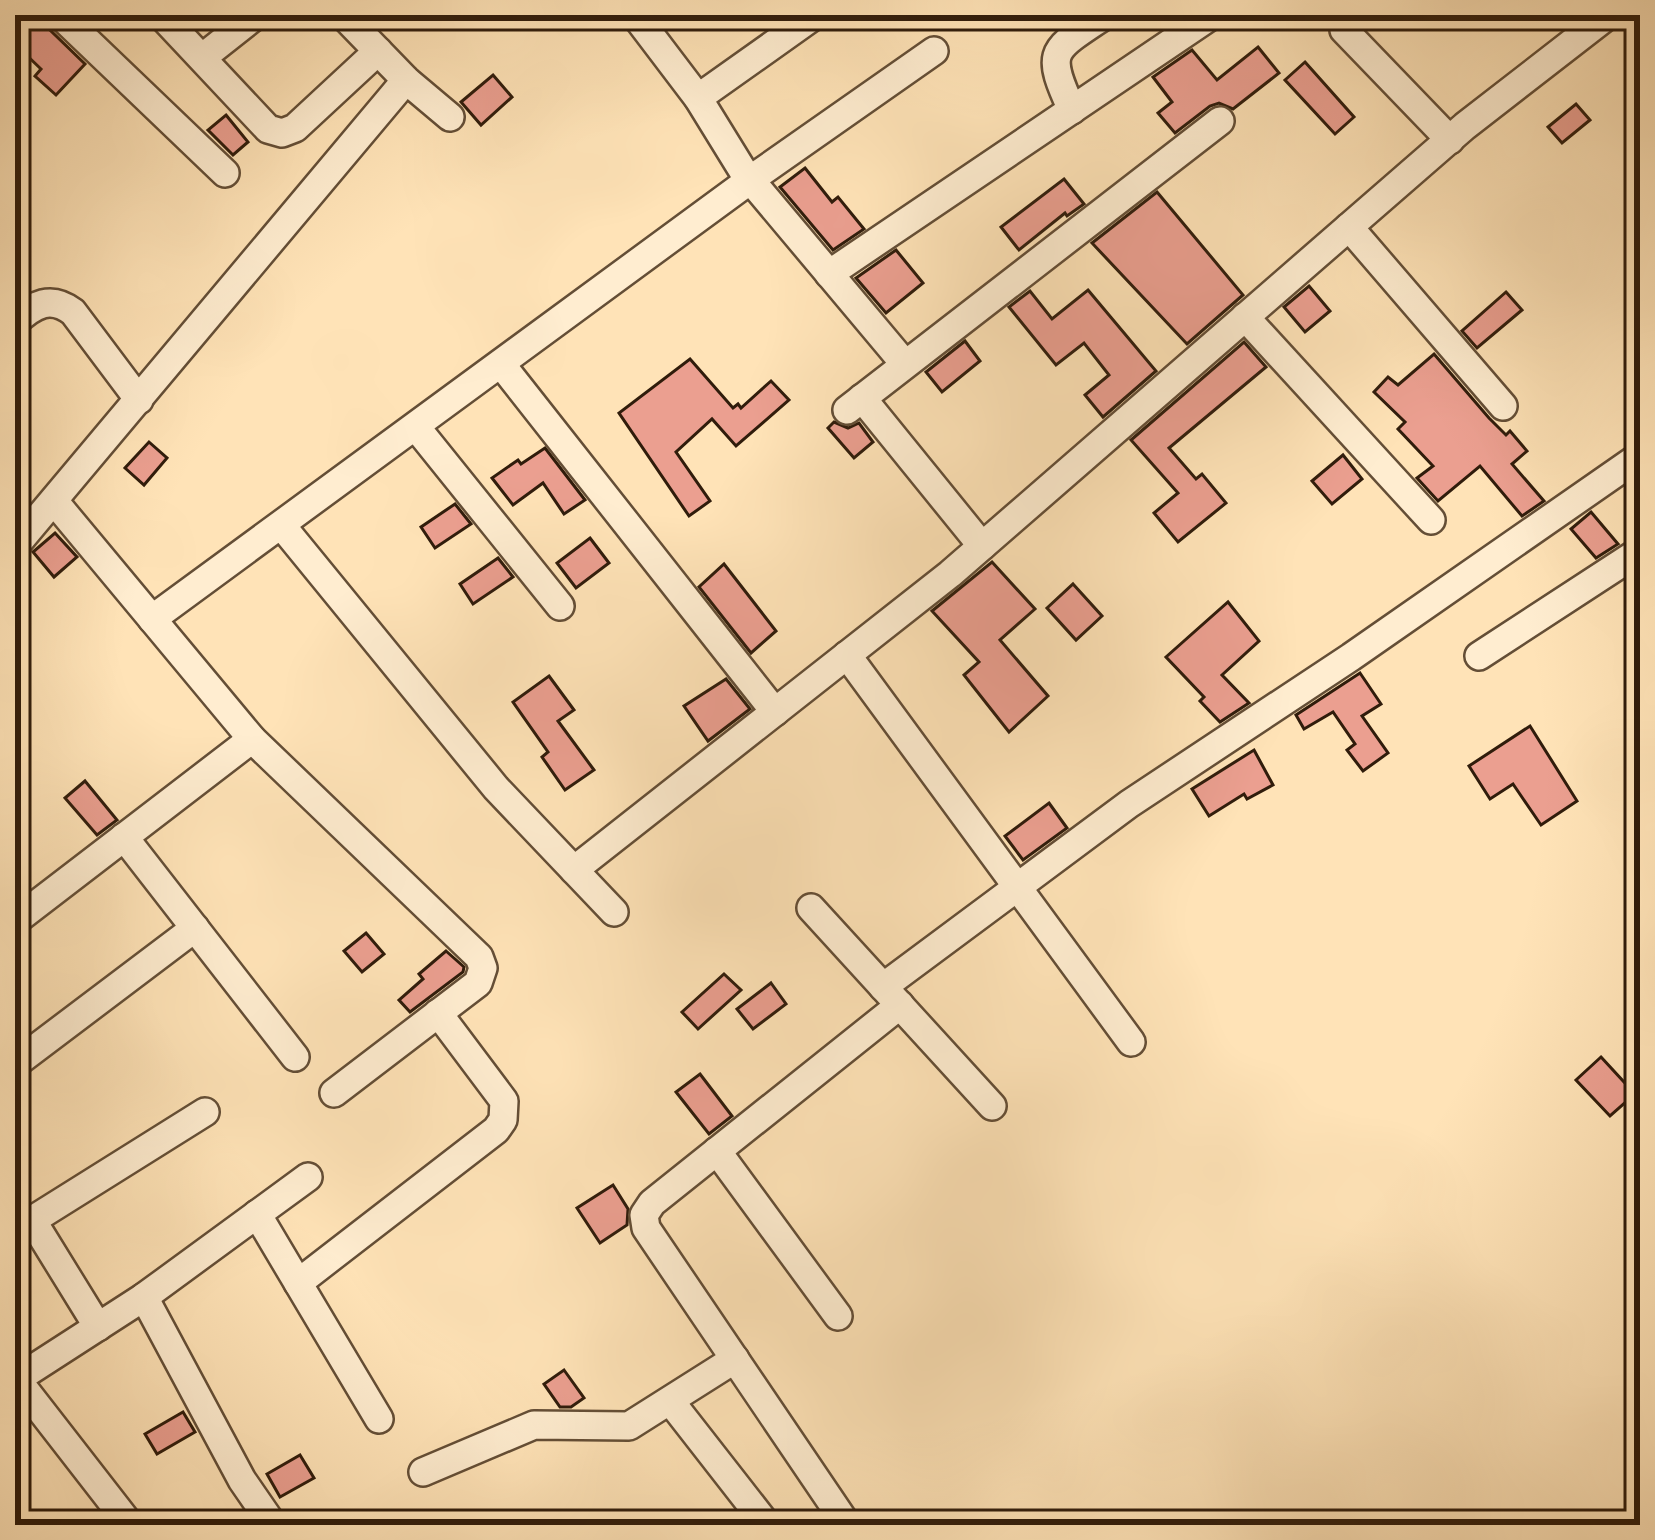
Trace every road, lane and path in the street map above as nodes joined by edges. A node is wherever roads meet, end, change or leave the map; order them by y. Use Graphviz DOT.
graph roads {
  1 [pos="60,15"];
  2 [pos="161,15"];
  3 [pos="256,15"];
  4 [pos="343,15"];
  5 [pos="635,15"];
  6 [pos="815,15"];
  7 [pos="1106,15"];
  8 [pos="1212,15"];
  9 [pos="1607,15"];
  10 [pos="1344,30"];
  11 [pos="378,51"];
  12 [pos="934,51"];
  13 [pos="203,57"];
  14 [pos="406,80"];
  15 [pos="698,98"];
  16 [pos="1072,110"];
  17 [pos="450,117"];
  18 [pos="1220,121"];
  19 [pos="1450,140"];
  20 [pos="225,173"];
  21 [pos="750,180"];
  22 [pos="1349,227"];
  23 [pos="829,274"];
  24 [pos="1245,317"];
  25 [pos="15,322"];
  26 [pos="904,363"];
  27 [pos="501,364"];
  28 [pos="139,400"];
  29 [pos="1503,406"];
  30 [pos="416,427"];
  31 [pos="1640,456"];
  32 [pos="54,501"];
  33 [pos="1431,520"];
  34 [pos="282,526"];
  35 [pos="15,546"];
  36 [pos="982,546"];
  37 [pos="1640,551"];
  38 [pos="560,606"];
  39 [pos="152,619"];
  40 [pos="847,655"];
  41 [pos="1478,656"];
  42 [pos="775,712"];
  43 [pos="252,739"];
  44 [pos="124,837"];
  45 [pos="574,870"];
  46 [pos="1017,888"];
  47 [pos="811,908"];
  48 [pos="614,912"];
  49 [pos="15,921"];
  50 [pos="194,928"];
  51 [pos="891,996"];
  52 [pos="438,1013"];
  53 [pos="1131,1042"];
  54 [pos="295,1058"];
  55 [pos="15,1064"];
  56 [pos="334,1094"];
  57 [pos="992,1106"];
  58 [pos="205,1112"];
  59 [pos="717,1151"];
  60 [pos="308,1177"];
  61 [pos="257,1214"];
  62 [pos="24,1226"];
  63 [pos="298,1283"];
  64 [pos="144,1297"];
  65 [pos="838,1316"];
  66 [pos="98,1327"];
  67 [pos="735,1358"];
  68 [pos="16,1378"];
  69 [pos="671,1402"];
  70 [pos="380,1419"];
  71 [pos="423,1472"];
  72 [pos="843,1519"];
  73 [pos="762,1523"];
  74 [pos="130,1525"];
  75 [pos="273,1525"];
  1 -- 20 [label="street"];
  2 -- 13 [label="street"];
  3 -- 13 [label="street"];
  4 -- 11 [label="street"];
  5 -- 15 [label="street"];
  6 -- 15 [label="street"];
  7 -- 16 [label="street"];
  8 -- 16 [label="street"];
  9 -- 19 [label="street"];
  10 -- 19 [label="street"];
  11 -- 13 [label="street"];
  11 -- 14 [label="street"];
  12 -- 21 [label="street"];
  14 -- 17 [label="street"];
  14 -- 28 [label="street"];
  15 -- 21 [label="street"];
  16 -- 23 [label="street"];
  18 -- 26 [label="street"];
  19 -- 22 [label="street"];
  21 -- 23 [label="street"];
  21 -- 27 [label="street"];
  22 -- 24 [label="street"];
  22 -- 29 [label="street"];
  23 -- 26 [label="street"];
  24 -- 33 [label="street"];
  24 -- 36 [label="street"];
  25 -- 28 [label="street"];
  26 -- 36 [label="street"];
  27 -- 30 [label="street"];
  27 -- 42 [label="street"];
  28 -- 32 [label="street"];
  30 -- 34 [label="street"];
  30 -- 38 [label="street"];
  31 -- 46 [label="street"];
  32 -- 35 [label="street"];
  32 -- 39 [label="street"];
  34 -- 39 [label="street"];
  34 -- 45 [label="street"];
  36 -- 40 [label="street"];
  37 -- 41 [label="street"];
  39 -- 43 [label="street"];
  40 -- 42 [label="street"];
  40 -- 46 [label="street"];
  42 -- 45 [label="street"];
  43 -- 44 [label="street"];
  43 -- 52 [label="street"];
  44 -- 49 [label="street"];
  44 -- 50 [label="street"];
  45 -- 48 [label="street"];
  46 -- 51 [label="street"];
  46 -- 53 [label="street"];
  47 -- 51 [label="street"];
  50 -- 54 [label="street"];
  50 -- 55 [label="street"];
  51 -- 57 [label="street"];
  51 -- 59 [label="street"];
  52 -- 56 [label="street"];
  52 -- 63 [label="street"];
  58 -- 62 [label="street"];
  59 -- 65 [label="street"];
  59 -- 67 [label="street"];
  60 -- 61 [label="street"];
  61 -- 63 [label="street"];
  61 -- 64 [label="street"];
  62 -- 66 [label="street"];
  63 -- 70 [label="street"];
  64 -- 66 [label="street"];
  64 -- 75 [label="street"];
  66 -- 68 [label="street"];
  67 -- 69 [label="street"];
  67 -- 72 [label="street"];
  68 -- 74 [label="street"];
  69 -- 71 [label="street"];
  69 -- 73 [label="street"];
}
